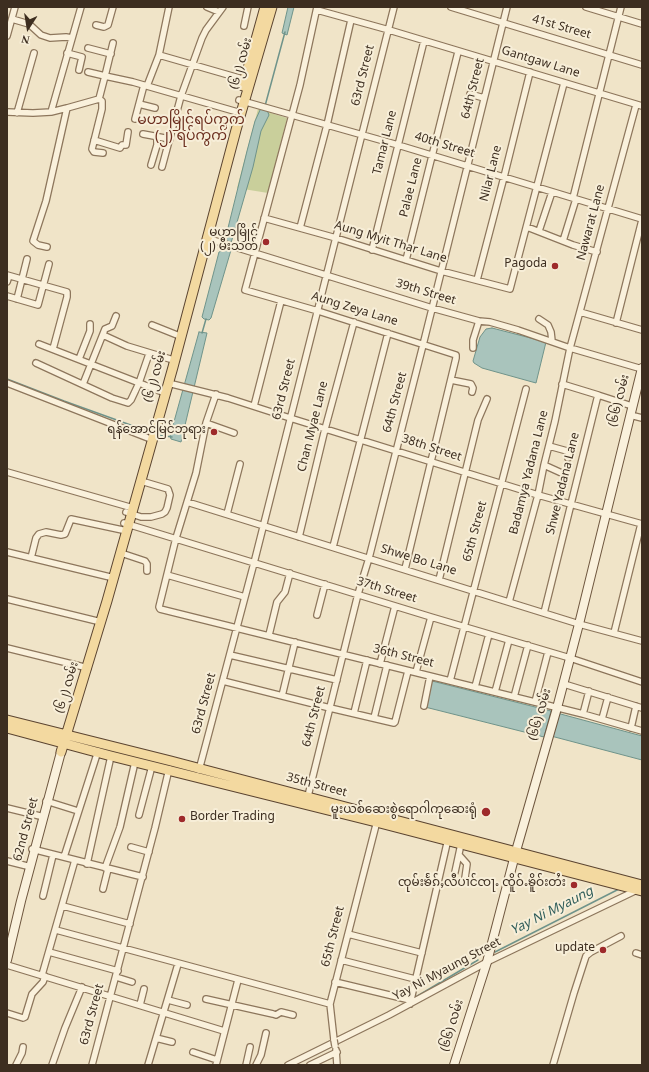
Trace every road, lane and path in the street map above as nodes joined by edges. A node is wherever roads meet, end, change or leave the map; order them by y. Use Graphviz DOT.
graph roads {
  1 [pos="15,7"];
  2 [pos="81,7"];
  3 [pos="114,7"];
  4 [pos="169,7"];
  5 [pos="207,7"];
  6 [pos="248,7"];
  7 [pos="265,7"];
  8 [pos="272,7"];
  9 [pos="394,7"];
  10 [pos="451,7"];
  11 [pos="507,7"];
  12 [pos="586,7"];
  13 [pos="621,7"];
  14 [pos="221,9"];
  15 [pos="317,9"];
  16 [pos="619,17"];
  17 [pos="12,19"];
  18 [pos="351,20"];
  19 [pos="503,24"];
  20 [pos="642,24"];
  21 [pos="96,25"];
  22 [pos="244,26"];
  23 [pos="389,30"];
  24 [pos="7,36"];
  25 [pos="72,38"];
  26 [pos="424,41"];
  27 [pos="113,43"];
  28 [pos="88,48"];
  29 [pos="458,52"];
  30 [pos="34,53"];
  31 [pos="68,53"];
  32 [pos="111,54"];
  33 [pos="609,55"];
  34 [pos="152,56"];
  35 [pos="158,56"];
  36 [pos="494,61"];
  37 [pos="192,65"];
  38 [pos="642,65"];
  39 [pos="79,70"];
  40 [pos="88,72"];
  41 [pos="530,72"];
  42 [pos="105,76"];
  43 [pos="248,80"];
  44 [pos="564,83"];
  45 [pos="145,86"];
  46 [pos="470,94"];
  47 [pos="600,94"];
  48 [pos="181,96"];
  49 [pos="484,98"];
  50 [pos="99,99"];
  51 [pos="242,101"];
  52 [pos="139,104"];
  53 [pos="639,106"];
  54 [pos="67,108"];
  55 [pos="155,108"];
  56 [pos="7,112"];
  57 [pos="51,112"];
  58 [pos="17,113"];
  59 [pos="238,113"];
  60 [pos="292,115"];
  61 [pos="135,119"];
  62 [pos="327,125"];
  63 [pos="128,132"];
  64 [pos="143,134"];
  65 [pos="362,134"];
  66 [pos="157,137"];
  67 [pos="170,139"];
  68 [pos="94,140"];
  69 [pos="398,145"];
  70 [pos="103,153"];
  71 [pos="432,155"];
  72 [pos="151,166"];
  73 [pos="467,166"];
  74 [pos="162,167"];
  75 [pos="504,177"];
  76 [pos="537,187"];
  77 [pos="552,192"];
  78 [pos="575,199"];
  79 [pos="608,209"];
  80 [pos="264,218"];
  81 [pos="642,219"];
  82 [pos="527,227"];
  83 [pos="300,228"];
  84 [pos="539,231"];
  85 [pos="205,238"];
  86 [pos="336,238"];
  87 [pos="563,241"];
  88 [pos="47,247"];
  89 [pos="372,250"];
  90 [pos="597,252"];
  91 [pos="255,253"];
  92 [pos="27,259"];
  93 [pos="406,260"];
  94 [pos="50,264"];
  95 [pos="441,271"];
  96 [pos="8,276"];
  97 [pos="326,276"];
  98 [pos="22,279"];
  99 [pos="477,280"];
  100 [pos="7,282"];
  101 [pos="43,285"];
  102 [pos="7,296"];
  103 [pos="17,299"];
  104 [pos="281,301"];
  105 [pos="432,308"];
  106 [pos="318,311"];
  107 [pos="580,312"];
  108 [pos="116,316"];
  109 [pos="539,319"];
  110 [pos="479,321"];
  111 [pos="354,322"];
  112 [pos="616,323"];
  113 [pos="90,324"];
  114 [pos="152,325"];
  115 [pos="642,330"];
  116 [pos="388,333"];
  117 [pos="103,335"];
  118 [pos="177,335"];
  119 [pos="552,341"];
  120 [pos="39,344"];
  121 [pos="423,345"];
  122 [pos="473,348"];
  123 [pos="570,348"];
  124 [pos="52,349"];
  125 [pos="149,354"];
  126 [pos="79,359"];
  127 [pos="170,359"];
  128 [pos="36,363"];
  129 [pos="91,364"];
  130 [pos="642,369"];
  131 [pos="641,378"];
  132 [pos="451,380"];
  133 [pos="139,383"];
  134 [pos="168,383"];
  135 [pos="7,384"];
  136 [pos="83,384"];
  137 [pos="562,384"];
  138 [pos="526,390"];
  139 [pos="163,392"];
  140 [pos="472,392"];
  141 [pos="216,394"];
  142 [pos="598,395"];
  143 [pos="487,399"];
  144 [pos="254,406"];
  145 [pos="632,406"];
  146 [pos="630,415"];
  147 [pos="290,418"];
  148 [pos="642,418"];
  149 [pos="206,423"];
  150 [pos="325,429"];
  151 [pos="234,433"];
  152 [pos="151,434"];
  153 [pos="361,439"];
  154 [pos="549,446"];
  155 [pos="396,450"];
  156 [pos="568,458"];
  157 [pos="432,461"];
  158 [pos="240,464"];
  159 [pos="544,465"];
  160 [pos="7,472"];
  161 [pos="465,472"];
  162 [pos="566,475"];
  163 [pos="141,481"];
  164 [pos="501,483"];
  165 [pos="538,495"];
  166 [pos="187,502"];
  167 [pos="572,505"];
  168 [pos="130,510"];
  169 [pos="227,514"];
  170 [pos="606,514"];
  171 [pos="642,524"];
  172 [pos="263,526"];
  173 [pos="125,527"];
  174 [pos="299,537"];
  175 [pos="176,538"];
  176 [pos="333,547"];
  177 [pos="7,552"];
  178 [pos="121,553"];
  179 [pos="31,558"];
  180 [pos="369,558"];
  181 [pos="254,563"];
  182 [pos="405,569"];
  183 [pos="147,571"];
  184 [pos="290,573"];
  185 [pos="167,575"];
  186 [pos="111,578"];
  187 [pos="439,580"];
  188 [pos="325,584"];
  189 [pos="473,591"];
  190 [pos="358,594"];
  191 [pos="245,597"];
  192 [pos="7,599"];
  193 [pos="509,602"];
  194 [pos="395,606"];
  195 [pos="544,613"];
  196 [pos="316,615"];
  197 [pos="431,617"];
  198 [pos="98,621"];
  199 [pos="580,624"];
  200 [pos="465,626"];
  201 [pos="237,628"];
  202 [pos="614,633"];
  203 [pos="490,634"];
  204 [pos="269,635"];
  205 [pos="509,640"];
  206 [pos="642,641"];
  207 [pos="295,642"];
  208 [pos="528,645"];
  209 [pos="7,648"];
  210 [pos="548,652"];
  211 [pos="344,654"];
  212 [pos="230,655"];
  213 [pos="570,658"];
  214 [pos="367,660"];
  215 [pos="380,664"];
  216 [pos="387,665"];
  217 [pos="85,667"];
  218 [pos="289,669"];
  219 [pos="408,671"];
  220 [pos="416,672"];
  221 [pos="430,676"];
  222 [pos="337,680"];
  223 [pos="223,681"];
  224 [pos="450,681"];
  225 [pos="642,682"];
  226 [pos="564,684"];
  227 [pos="475,687"];
  228 [pos="589,691"];
  229 [pos="495,692"];
  230 [pos="282,696"];
  231 [pos="514,697"];
  232 [pos="608,697"];
  233 [pos="535,702"];
  234 [pos="424,706"];
  235 [pos="639,707"];
  236 [pos="330,708"];
  237 [pos="557,708"];
  238 [pos="354,713"];
  239 [pos="583,714"];
  240 [pos="374,718"];
  241 [pos="602,719"];
  242 [pos="7,720"];
  243 [pos="7,728"];
  244 [pos="631,728"];
  245 [pos="642,730"];
  246 [pos="62,742"];
  247 [pos="99,747"];
  248 [pos="112,756"];
  249 [pos="135,762"];
  250 [pos="152,766"];
  251 [pos="170,766"];
  252 [pos="198,773"];
  253 [pos="47,801"];
  254 [pos="307,801"];
  255 [pos="7,808"];
  256 [pos="78,811"];
  257 [pos="139,815"];
  258 [pos="42,816"];
  259 [pos="377,819"];
  260 [pos="449,837"];
  261 [pos="461,844"];
  262 [pos="130,847"];
  263 [pos="34,849"];
  264 [pos="149,852"];
  265 [pos="53,854"];
  266 [pos="515,854"];
  267 [pos="459,855"];
  268 [pos="64,857"];
  269 [pos="75,860"];
  270 [pos="7,861"];
  271 [pos="87,864"];
  272 [pos="27,866"];
  273 [pos="106,868"];
  274 [pos="455,872"];
  275 [pos="143,877"];
  276 [pos="464,878"];
  277 [pos="103,889"];
  278 [pos="641,889"];
  279 [pos="43,896"];
  280 [pos="63,906"];
  281 [pos="130,924"];
  282 [pos="56,930"];
  283 [pos="348,934"];
  284 [pos="621,936"];
  285 [pos="7,942"];
  286 [pos="124,948"];
  287 [pos="50,952"];
  288 [pos="422,953"];
  289 [pos="7,960"];
  290 [pos="340,960"];
  291 [pos="487,962"];
  292 [pos="178,964"];
  293 [pos="7,965"];
  294 [pos="118,971"];
  295 [pos="44,976"];
  296 [pos="116,977"];
  297 [pos="415,979"];
  298 [pos="238,980"];
  299 [pos="132,982"];
  300 [pos="335,982"];
  301 [pos="82,987"];
  302 [pos="144,989"];
  303 [pos="111,996"];
  304 [pos="206,998"];
  305 [pos="168,1000"];
  306 [pos="410,1002"];
  307 [pos="330,1004"];
  308 [pos="140,1005"];
  309 [pos="187,1005"];
  310 [pos="231,1005"];
  311 [pos="7,1013"];
  312 [pos="164,1013"];
  313 [pos="293,1015"];
  314 [pos="224,1031"];
  315 [pos="266,1033"];
  316 [pos="156,1038"];
  317 [pos="172,1042"];
  318 [pos="335,1046"];
  319 [pos="23,1047"];
  320 [pos="250,1047"];
  321 [pos="193,1052"];
  322 [pos="216,1062"];
  323 [pos="16,1065"];
  324 [pos="52,1065"];
  325 [pos="92,1065"];
  326 [pos="148,1065"];
  327 [pos="246,1065"];
  328 [pos="256,1065"];
  329 [pos="288,1065"];
  330 [pos="310,1065"];
  331 [pos="337,1065"];
  332 [pos="454,1065"];
  333 [pos="553,1065"];
  1 -- 17 [label="street"];
  2 -- 25 [label="street"];
  3 -- 21 [label="street"];
  4 -- 35 [label="street"];
  5 -- 14 [label="street"];
  6 -- 22 [label="street"];
  7 -- 43 [label="main road, (၆၂) လမ်း"];
  8 -- 43 [label="main road, (၆၂) လမ်း"];
  9 -- 23 [label="street, 63rd Street"];
  10 -- 19 [label="street, 41st Street"];
  11 -- 19 [label="street, 64th Street"];
  12 -- 16 [label="street"];
  13 -- 16 [label="street"];
  14 -- 37 [label="street"];
  15 -- 18 [label="street, Gantgaw Lane"];
  15 -- 60 [label="street"];
  16 -- 20 [label="street"];
  16 -- 33 [label="street"];
  17 -- 24 [label="street"];
  17 -- 25 [label="street"];
  18 -- 23 [label="street, Gantgaw Lane"];
  18 -- 62 [label="street"];
  19 -- 33 [label="street, 41st Street"];
  19 -- 36 [label="street, 64th Street"];
  23 -- 26 [label="street, Gantgaw Lane"];
  23 -- 65 [label="street, 63rd Street"];
  25 -- 31 [label="street"];
  26 -- 29 [label="street, Gantgaw Lane"];
  26 -- 69 [label="street, Tamar Lane"];
  27 -- 32 [label="street"];
  28 -- 32 [label="street"];
  29 -- 36 [label="street, Gantgaw Lane"];
  29 -- 71 [label="street, Palae Lane"];
  30 -- 58 [label="street"];
  31 -- 39 [label="street"];
  31 -- 57 [label="street"];
  32 -- 42 [label="street"];
  33 -- 38 [label="street, 41st Street"];
  33 -- 47 [label="street"];
  34 -- 35 [label="street"];
  35 -- 37 [label="street"];
  35 -- 45 [label="street"];
  36 -- 41 [label="street, Gantgaw Lane"];
  36 -- 49 [label="street, 64th Street"];
  37 -- 43 [label="street"];
  37 -- 48 [label="street"];
  40 -- 42 [label="street"];
  41 -- 44 [label="street, Gantgaw Lane"];
  41 -- 75 [label="street, Nilar Lane"];
  42 -- 45 [label="street"];
  42 -- 50 [label="street"];
  43 -- 51 [label="main road, (၆၂) လမ်း"];
  44 -- 47 [label="street, Gantgaw Lane"];
  44 -- 76 [label="street"];
  45 -- 48 [label="street"];
  45 -- 52 [label="street"];
  46 -- 49 [label="street"];
  47 -- 53 [label="street, Gantgaw Lane"];
  47 -- 78 [label="street"];
  48 -- 59 [label="street"];
  48 -- 67 [label="street"];
  49 -- 73 [label="street, 64th Street"];
  50 -- 54 [label="street"];
  50 -- 68 [label="street"];
  51 -- 59 [label="main road, (၆၂) လမ်း"];
  51 -- 60 [label="street, 40th Street"];
  52 -- 55 [label="street"];
  52 -- 61 [label="street"];
  53 -- 79 [label="street, Nawarat Lane"];
  54 -- 57 [label="street"];
  54 -- 88 [label="street"];
  56 -- 58 [label="street"];
  57 -- 58 [label="street"];
  59 -- 85 [label="main road, (၆၂) လမ်း"];
  60 -- 62 [label="street, 40th Street"];
  60 -- 80 [label="street"];
  62 -- 65 [label="street, 40th Street"];
  62 -- 83 [label="street"];
  63 -- 68 [label="street"];
  64 -- 66 [label="street"];
  65 -- 69 [label="street, 40th Street"];
  65 -- 86 [label="street, 63rd Street"];
  66 -- 67 [label="street"];
  66 -- 72 [label="street"];
  67 -- 74 [label="street"];
  68 -- 70 [label="street"];
  69 -- 71 [label="street, 40th Street"];
  69 -- 89 [label="street, Tamar Lane"];
  71 -- 73 [label="street, 40th Street"];
  71 -- 93 [label="street, Palae Lane"];
  73 -- 75 [label="street, 40th Street"];
  73 -- 95 [label="street, 64th Street"];
  75 -- 76 [label="street, 40th Street"];
  75 -- 99 [label="street, Nilar Lane"];
  76 -- 77 [label="street, 40th Street"];
  76 -- 82 [label="street"];
  77 -- 78 [label="street, 40th Street"];
  77 -- 84 [label="street"];
  78 -- 79 [label="street, 40th Street"];
  78 -- 87 [label="street"];
  79 -- 81 [label="street, 40th Street"];
  79 -- 90 [label="street, Nawarat Lane"];
  80 -- 83 [label="street, Aung Myit Thar Lane"];
  80 -- 91 [label="street"];
  81 -- 112 [label="street"];
  82 -- 84 [label="street"];
  82 -- 99 [label="street, Aung Myit Thar Lane"];
  83 -- 86 [label="street, Aung Myit Thar Lane"];
  84 -- 87 [label="street"];
  85 -- 91 [label="street, 39th Street"];
  85 -- 118 [label="main road, (၆၂) လမ်း"];
  85 -- 134 [label="main road, (၆၂) လမ်း"];
  86 -- 89 [label="street, Aung Myit Thar Lane"];
  86 -- 97 [label="street, 63rd Street"];
  87 -- 90 [label="street"];
  89 -- 93 [label="street, Aung Myit Thar Lane"];
  90 -- 107 [label="street, Nawarat Lane"];
  91 -- 97 [label="street, 39th Street"];
  91 -- 104 [label="street, Aung Zeya Lane"];
  92 -- 98 [label="street"];
  93 -- 95 [label="street, Aung Myit Thar Lane"];
  94 -- 101 [label="street"];
  95 -- 99 [label="street, Aung Myit Thar Lane"];
  95 -- 105 [label="street, 64th Street"];
  96 -- 98 [label="street"];
  96 -- 100 [label="street"];
  97 -- 105 [label="street, 39th Street"];
  97 -- 106 [label="street, 63rd Street"];
  98 -- 101 [label="street"];
  98 -- 103 [label="street"];
  101 -- 103 [label="street"];
  101 -- 124 [label="street"];
  102 -- 103 [label="street"];
  104 -- 106 [label="street, Aung Zeya Lane"];
  104 -- 144 [label="street"];
  105 -- 110 [label="street, 39th Street"];
  105 -- 121 [label="street, 64th Street"];
  106 -- 111 [label="street, Aung Zeya Lane"];
  106 -- 147 [label="street, 63rd Street"];
  107 -- 112 [label="street"];
  107 -- 123 [label="street, Nawarat Lane"];
  108 -- 117 [label="street"];
  109 -- 119 [label="street"];
  110 -- 119 [label="street, 39th Street"];
  110 -- 122 [label="street"];
  111 -- 116 [label="street, Aung Zeya Lane"];
  111 -- 150 [label="street, Chan Myae Lane"];
  112 -- 115 [label="street"];
  113 -- 126 [label="street"];
  114 -- 118 [label="street"];
  116 -- 121 [label="street, Aung Zeya Lane"];
  116 -- 153 [label="street"];
  117 -- 125 [label="street"];
  117 -- 129 [label="street"];
  118 -- 127 [label="main road, (၆၂) လမ်း"];
  119 -- 123 [label="street, 39th Street"];
  120 -- 124 [label="street"];
  121 -- 132 [label="street, Aung Zeya Lane"];
  121 -- 155 [label="street, 64th Street"];
  123 -- 130 [label="street, 39th Street"];
  123 -- 137 [label="street, Badamya Yadana Lane"];
  124 -- 126 [label="street"];
  125 -- 127 [label="street"];
  125 -- 133 [label="street"];
  126 -- 129 [label="street"];
  127 -- 139 [label="main road, (၆၂) လမ်း"];
  128 -- 136 [label="street"];
  129 -- 133 [label="street"];
  129 -- 136 [label="street"];
  130 -- 131 [label="street, (၆၆) လမ်း"];
  131 -- 145 [label="street, (၆၆) လမ်း"];
  132 -- 140 [label="street"];
  132 -- 157 [label="street"];
  133 -- 136 [label="street"];
  133 -- 139 [label="street"];
  134 -- 139 [label="main road, (၆၂) လမ်း"];
  134 -- 141 [label="street, 38th Street"];
  135 -- 152 [label="street"];
  137 -- 142 [label="street"];
  137 -- 154 [label="street, Badamya Yadana Lane"];
  138 -- 164 [label="street, 65th Street"];
  139 -- 152 [label="main road, (၆၂) လမ်း"];
  141 -- 144 [label="street, 38th Street"];
  141 -- 149 [label="street"];
  142 -- 145 [label="street"];
  142 -- 167 [label="street, Shwe Yadana Lane"];
  143 -- 161 [label="street"];
  144 -- 147 [label="street, 38th Street"];
  145 -- 146 [label="street, (၆၆) လမ်း"];
  146 -- 148 [label="street"];
  146 -- 170 [label="street, (၆၆) လမ်း"];
  147 -- 150 [label="street, 38th Street"];
  147 -- 172 [label="street, 63rd Street"];
  149 -- 151 [label="street"];
  149 -- 166 [label="street"];
  150 -- 153 [label="street, 38th Street"];
  150 -- 174 [label="street, Chan Myae Lane"];
  152 -- 163 [label="main road, (၆၂) လမ်း"];
  152 -- 168 [label="main road, (၆၂) လမ်း"];
  153 -- 155 [label="street, 38th Street"];
  153 -- 176 [label="street"];
  154 -- 156 [label="street"];
  154 -- 159 [label="street, Badamya Yadana Lane"];
  155 -- 157 [label="street, 38th Street"];
  155 -- 180 [label="street, 64th Street"];
  157 -- 161 [label="street, 38th Street"];
  157 -- 182 [label="street"];
  158 -- 169 [label="street"];
  159 -- 162 [label="street"];
  159 -- 165 [label="street, Badamya Yadana Lane"];
  160 -- 168 [label="street"];
  161 -- 164 [label="street, 38th Street"];
  161 -- 187 [label="street"];
  163 -- 168 [label="main road, (၆၂) လမ်း"];
  163 -- 168 [label="street"];
  164 -- 165 [label="street, 38th Street"];
  164 -- 189 [label="street, 65th Street"];
  165 -- 167 [label="street, 38th Street"];
  165 -- 193 [label="street, Badamya Yadana Lane"];
  166 -- 169 [label="street, Shwe Bo Lane"];
  166 -- 175 [label="street"];
  167 -- 170 [label="street, 38th Street"];
  167 -- 195 [label="street, Shwe Yadana Lane"];
  168 -- 173 [label="main road, (၆၂) လမ်း"];
  169 -- 172 [label="street, Shwe Bo Lane"];
  170 -- 171 [label="street, 38th Street"];
  170 -- 199 [label="street, (၆၆) လမ်း"];
  171 -- 202 [label="street"];
  172 -- 174 [label="street, Shwe Bo Lane"];
  172 -- 181 [label="street, 63rd Street"];
  173 -- 175 [label="street, 37th Street"];
  173 -- 178 [label="main road, (၆၂) လမ်း"];
  173 -- 179 [label="street, 37th Street"];
  173 -- 186 [label="main road, (၆၂) လမ်း"];
  174 -- 176 [label="street, Shwe Bo Lane"];
  175 -- 181 [label="street, 37th Street"];
  175 -- 185 [label="street"];
  176 -- 180 [label="street, Shwe Bo Lane"];
  177 -- 179 [label="street"];
  178 -- 183 [label="street"];
  178 -- 186 [label="main road, (၆၂) လမ်း"];
  179 -- 186 [label="street"];
  180 -- 182 [label="street, Shwe Bo Lane"];
  180 -- 190 [label="street, 64th Street"];
  181 -- 184 [label="street, 37th Street"];
  181 -- 191 [label="street, 63rd Street"];
  182 -- 187 [label="street, Shwe Bo Lane"];
  184 -- 188 [label="street, 37th Street"];
  184 -- 204 [label="street"];
  185 -- 191 [label="street"];
  185 -- 201 [label="street, 36th Street"];
  186 -- 198 [label="main road, (၆၂) လမ်း"];
  187 -- 189 [label="street, Shwe Bo Lane"];
  188 -- 190 [label="street, 37th Street"];
  188 -- 196 [label="street"];
  189 -- 193 [label="street, Shwe Bo Lane"];
  189 -- 200 [label="street, 65th Street"];
  190 -- 194 [label="street, 37th Street"];
  190 -- 211 [label="street, 64th Street"];
  191 -- 201 [label="street, 63rd Street"];
  192 -- 198 [label="street"];
  193 -- 195 [label="street, Shwe Bo Lane"];
  194 -- 197 [label="street, 37th Street"];
  194 -- 215 [label="street"];
  195 -- 199 [label="street, Shwe Bo Lane"];
  197 -- 200 [label="street, 37th Street"];
  197 -- 220 [label="street"];
  198 -- 217 [label="main road, (၆၂) လမ်း"];
  199 -- 202 [label="street, Shwe Bo Lane"];
  199 -- 213 [label="street, (၆၆) လမ်း"];
  200 -- 203 [label="street, 37th Street"];
  200 -- 224 [label="street, 65th Street"];
  201 -- 204 [label="street, 36th Street"];
  201 -- 212 [label="street, 63rd Street"];
  202 -- 206 [label="street, Shwe Bo Lane"];
  203 -- 205 [label="street, 37th Street"];
  203 -- 227 [label="street"];
  204 -- 207 [label="street, 36th Street"];
  205 -- 208 [label="street, 37th Street"];
  205 -- 229 [label="street"];
  207 -- 211 [label="street, 36th Street"];
  207 -- 218 [label="street"];
  208 -- 210 [label="street, 37th Street"];
  208 -- 231 [label="street"];
  209 -- 217 [label="street"];
  210 -- 213 [label="street, 37th Street"];
  210 -- 233 [label="street"];
  211 -- 214 [label="street, 36th Street"];
  211 -- 222 [label="street, 64th Street"];
  212 -- 218 [label="street"];
  212 -- 223 [label="street, 63rd Street"];
  213 -- 225 [label="street, 37th Street"];
  213 -- 226 [label="street, (၆၆) လမ်း"];
  214 -- 215 [label="street, 36th Street"];
  214 -- 238 [label="street"];
  215 -- 216 [label="street, 36th Street"];
  216 -- 219 [label="street, 36th Street"];
  216 -- 240 [label="street"];
  217 -- 246 [label="main road, (၆၂) လမ်း"];
  218 -- 222 [label="street"];
  218 -- 230 [label="street"];
  219 -- 220 [label="street, 36th Street"];
  219 -- 240 [label="street"];
  220 -- 221 [label="street, 36th Street"];
  221 -- 224 [label="street, 36th Street"];
  221 -- 234 [label="street"];
  222 -- 236 [label="street, 64th Street"];
  223 -- 230 [label="street"];
  223 -- 252 [label="street, 63rd Street"];
  224 -- 227 [label="street, 36th Street"];
  226 -- 228 [label="street"];
  226 -- 237 [label="street, (၆၆) လမ်း"];
  227 -- 229 [label="street, 36th Street"];
  228 -- 232 [label="street"];
  228 -- 239 [label="street"];
  229 -- 231 [label="street, 36th Street"];
  230 -- 236 [label="street"];
  231 -- 233 [label="street, 36th Street"];
  232 -- 235 [label="street"];
  232 -- 241 [label="street"];
  233 -- 237 [label="street, 36th Street"];
  235 -- 244 [label="street"];
  236 -- 238 [label="street"];
  236 -- 254 [label="street, 64th Street"];
  237 -- 239 [label="street, 36th Street"];
  237 -- 266 [label="street, (၆၆) လမ်း"];
  238 -- 240 [label="street"];
  239 -- 241 [label="street, 36th Street"];
  241 -- 244 [label="street, 36th Street"];
  242 -- 246 [label="main road, 35th Street"];
  243 -- 246 [label="main road, 35th Street"];
  244 -- 245 [label="street, 36th Street"];
  246 -- 247 [label="main road, 35th Street"];
  246 -- 253 [label="street, 62nd Street"];
  247 -- 248 [label="main road, 35th Street"];
  247 -- 251 [label="main road, 35th Street"];
  247 -- 256 [label="street"];
  248 -- 249 [label="main road, 35th Street"];
  248 -- 271 [label="street"];
  249 -- 250 [label="main road, 35th Street"];
  249 -- 273 [label="street"];
  250 -- 251 [label="main road, 35th Street"];
  250 -- 257 [label="street"];
  251 -- 252 [label="main road, 35th Street"];
  251 -- 264 [label="street, 63rd Street"];
  252 -- 254 [label="main road, 35th Street"];
  253 -- 256 [label="street"];
  253 -- 258 [label="street, 62nd Street"];
  254 -- 259 [label="main road, 35th Street"];
  255 -- 258 [label="street"];
  256 -- 268 [label="street"];
  258 -- 263 [label="street, 62nd Street"];
  259 -- 260 [label="main road, 35th Street"];
  259 -- 283 [label="street, 65th Street"];
  260 -- 261 [label="main road, 35th Street"];
  260 -- 266 [label="main road, 35th Street"];
  260 -- 288 [label="street"];
  261 -- 266 [label="main road, 35th Street"];
  261 -- 267 [label="street"];
  262 -- 264 [label="street"];
  263 -- 265 [label="street"];
  263 -- 272 [label="street, 62nd Street"];
  263 -- 289 [label="street, 62nd Street"];
  264 -- 275 [label="street, 63rd Street"];
  265 -- 268 [label="street"];
  265 -- 279 [label="street"];
  266 -- 278 [label="main road, 35th Street"];
  266 -- 291 [label="street, (၆၆) လမ်း"];
  267 -- 274 [label="street"];
  267 -- 276 [label="street"];
  268 -- 269 [label="street"];
  269 -- 271 [label="street"];
  269 -- 280 [label="street"];
  270 -- 272 [label="street"];
  271 -- 273 [label="street"];
  272 -- 285 [label="street, 62nd Street"];
  273 -- 275 [label="street"];
  273 -- 277 [label="street"];
  275 -- 281 [label="street, 63rd Street"];
  278 -- 291 [label="street, Yay Ni Myaung Street"];
  280 -- 281 [label="street"];
  280 -- 282 [label="street"];
  281 -- 286 [label="street, 63rd Street"];
  282 -- 286 [label="street"];
  282 -- 287 [label="street"];
  283 -- 288 [label="street"];
  283 -- 290 [label="street, 65th Street"];
  284 -- 333 [label="street"];
  286 -- 292 [label="street"];
  286 -- 294 [label="street, 63rd Street"];
  287 -- 294 [label="street"];
  287 -- 295 [label="street"];
  288 -- 297 [label="street"];
  290 -- 297 [label="street"];
  290 -- 300 [label="street, 65th Street"];
  291 -- 306 [label="street, Yay Ni Myaung Street"];
  291 -- 332 [label="street, (၆၆) လမ်း"];
  292 -- 298 [label="street"];
  292 -- 305 [label="street"];
  293 -- 295 [label="street"];
  294 -- 296 [label="street, 63rd Street"];
  295 -- 301 [label="street"];
  295 -- 311 [label="street"];
  296 -- 299 [label="street"];
  296 -- 303 [label="street, 63rd Street"];
  297 -- 306 [label="street"];
  298 -- 307 [label="street"];
  298 -- 310 [label="street"];
  300 -- 306 [label="street"];
  300 -- 307 [label="street, 65th Street"];
  301 -- 303 [label="street"];
  301 -- 324 [label="street"];
  302 -- 308 [label="street"];
  303 -- 308 [label="street"];
  303 -- 325 [label="street, 63rd Street"];
  304 -- 310 [label="street"];
  305 -- 309 [label="street"];
  305 -- 312 [label="street"];
  306 -- 329 [label="street, Yay Ni Myaung Street"];
  307 -- 318 [label="street, 65th Street"];
  308 -- 312 [label="street"];
  310 -- 313 [label="street"];
  310 -- 314 [label="street"];
  312 -- 314 [label="street"];
  312 -- 316 [label="street"];
  314 -- 322 [label="street"];
  315 -- 328 [label="street"];
  316 -- 317 [label="street"];
  316 -- 326 [label="street"];
  318 -- 330 [label="street"];
  318 -- 331 [label="street, 65th Street"];
  319 -- 323 [label="street"];
  320 -- 327 [label="street"];
  321 -- 322 [label="street"];
}
